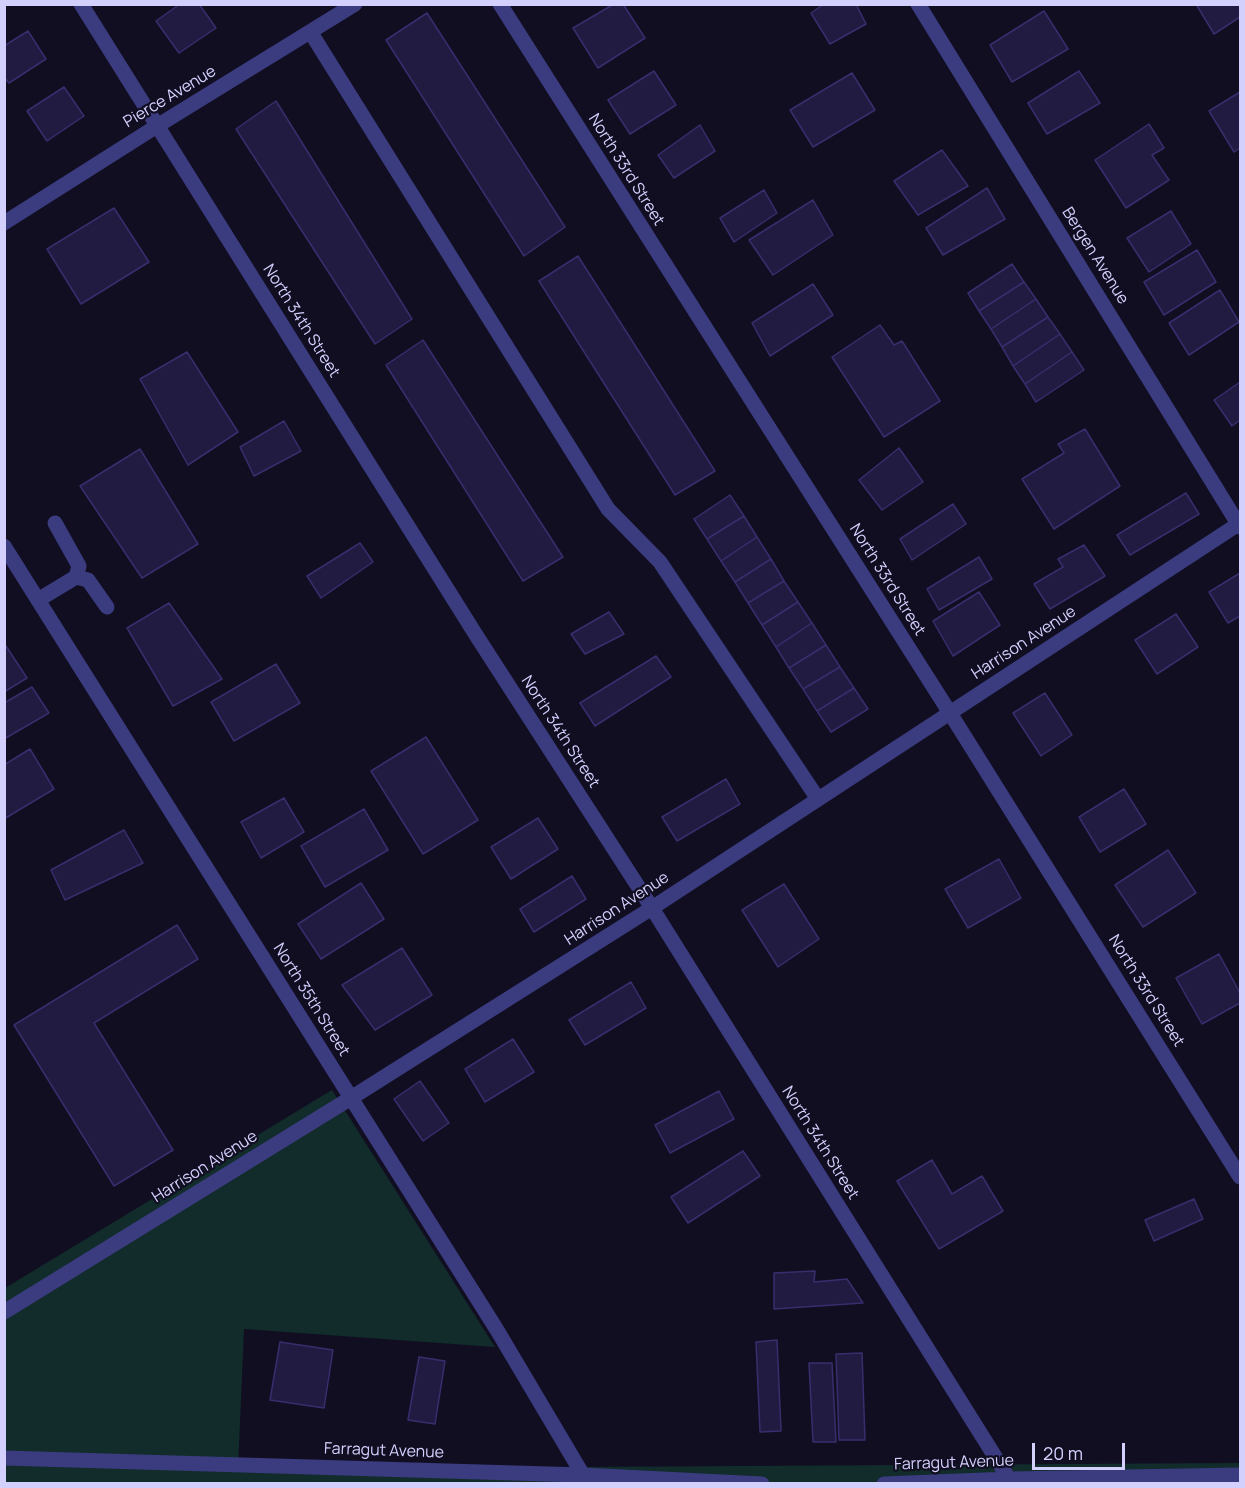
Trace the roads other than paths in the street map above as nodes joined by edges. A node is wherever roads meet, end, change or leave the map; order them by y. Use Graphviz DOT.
graph roads {
  1 [pos="81,4"];
  2 [pos="355,4"];
  3 [pos="500,4"];
  4 [pos="918,4"];
  5 [pos="310,33"];
  6 [pos="157,126"];
  7 [pos="4,222"];
  8 [pos="56,523"];
  9 [pos="1240,525"];
  10 [pos="4,546"];
  11 [pos="76,577"];
  12 [pos="38,600"];
  13 [pos="107,607"];
  14 [pos="950,713"];
  15 [pos="818,799"];
  16 [pos="652,908"];
  17 [pos="351,1098"];
  18 [pos="1240,1177"];
  19 [pos="4,1312"];
  20 [pos="4,1458"];
  21 [pos="583,1475"];
  22 [pos="1240,1475"];
  23 [pos="1008,1479"];
  24 [pos="762,1484"];
  25 [pos="884,1484"];
  1 -- 6 [label="street, North 34th Street"];
  2 -- 5 [label="street, Pierce Avenue"];
  3 -- 14 [label="street, North 33rd Street"];
  4 -- 9 [label="street, Bergen Avenue"];
  5 -- 6 [label="street, Pierce Avenue"];
  5 -- 15 [label="street"];
  6 -- 7 [label="street, Pierce Avenue"];
  6 -- 16 [label="street, North 34th Street"];
  8 -- 11 [label="street"];
  9 -- 14 [label="street, Harrison Avenue"];
  10 -- 12 [label="street, North 35th Street"];
  11 -- 12 [label="street"];
  11 -- 13 [label="street"];
  12 -- 17 [label="street, North 35th Street"];
  14 -- 15 [label="street, Harrison Avenue"];
  14 -- 18 [label="street, North 33rd Street"];
  15 -- 16 [label="street, Harrison Avenue"];
  16 -- 17 [label="street, Harrison Avenue"];
  16 -- 23 [label="street, North 34th Street"];
  17 -- 19 [label="street, Harrison Avenue"];
  17 -- 21 [label="street, North 35th Street"];
  20 -- 21 [label="street, Farragut Avenue"];
  21 -- 24 [label="street, Farragut Avenue"];
  22 -- 23 [label="street, Farragut Avenue"];
  23 -- 25 [label="street, Farragut Avenue"];
}
